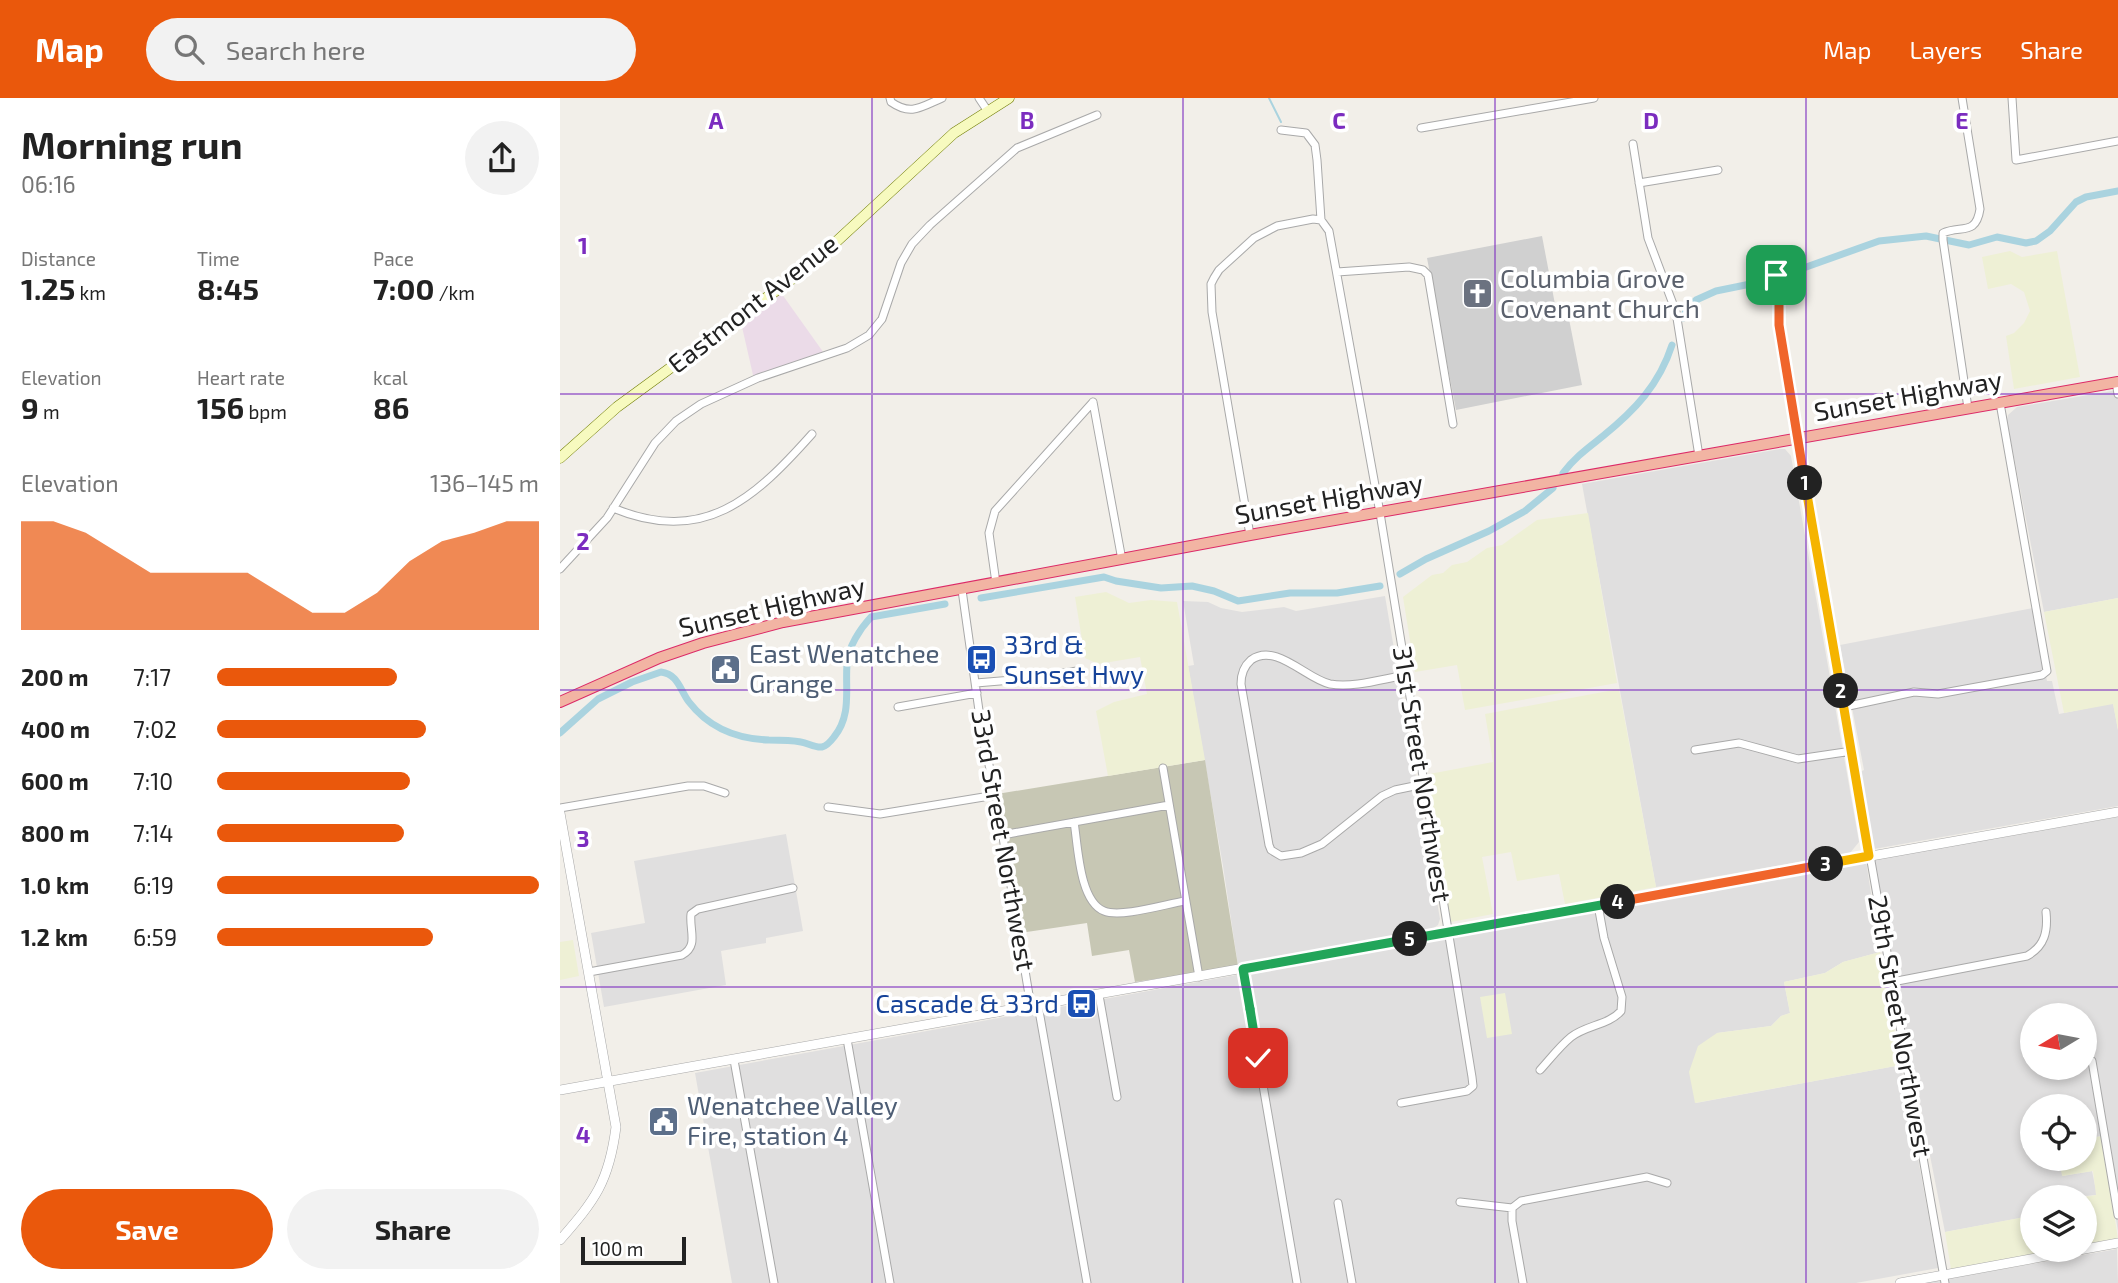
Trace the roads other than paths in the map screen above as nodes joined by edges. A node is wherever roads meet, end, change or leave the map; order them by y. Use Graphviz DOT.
graph roads {
  1 [pos="890,98"];
  2 [pos="942,98"];
  3 [pos="979,98"];
  4 [pos="1009,98"];
  5 [pos="1594,98"];
  6 [pos="1962,98"];
  7 [pos="2012,98"];
  8 [pos="987,110"];
  9 [pos="1097,115"];
  10 [pos="1421,128"];
  11 [pos="1281,130"];
  12 [pos="2118,141"];
  13 [pos="1633,144"];
  14 [pos="1718,170"];
  15 [pos="1639,183"];
  16 [pos="1321,220"];
  17 [pos="1337,272"];
  18 [pos="1776,275"];
  19 [pos="2117,382"];
  20 [pos="2118,394"];
  21 [pos="2000,403"];
  22 [pos="1968,408"];
  23 [pos="1454,424"];
  24 [pos="812,434"];
  25 [pos="1797,439"];
  26 [pos="1699,456"];
  27 [pos="560,458"];
  28 [pos="613,508"];
  29 [pos="1380,513"];
  30 [pos="1250,536"];
  31 [pos="1122,560"];
  32 [pos="560,569"];
  33 [pos="996,583"];
  34 [pos="962,590"];
  35 [pos="1077,671"];
  36 [pos="1406,675"];
  37 [pos="976,683"];
  38 [pos="977,693"];
  39 [pos="560,702"];
  40 [pos="898,707"];
  41 [pos="1844,707"];
  42 [pos="1695,750"];
  43 [pos="1852,751"];
  44 [pos="1163,768"];
  45 [pos="1424,784"];
  46 [pos="725,793"];
  47 [pos="996,795"];
  48 [pos="1169,805"];
  49 [pos="828,807"];
  50 [pos="560,808"];
  51 [pos="2118,812"];
  52 [pos="560,814"];
  53 [pos="1074,822"];
  54 [pos="1002,835"];
  55 [pos="1869,856"];
  56 [pos="793,888"];
  57 [pos="1185,901"];
  58 [pos="1598,905"];
  59 [pos="2046,912"];
  60 [pos="1448,932"];
  61 [pos="1243,969"];
  62 [pos="589,972"];
  63 [pos="1199,977"];
  64 [pos="1892,982"];
  65 [pos="1099,995"];
  66 [pos="1035,1006"];
  67 [pos="847,1039"];
  68 [pos="734,1060"];
  69 [pos="1540,1070"];
  70 [pos="610,1080"];
  71 [pos="2094,1080"];
  72 [pos="560,1090"];
  73 [pos="1117,1097"];
  74 [pos="1401,1103"];
  75 [pos="1667,1183"];
  76 [pos="1460,1202"];
  77 [pos="1338,1203"];
  78 [pos="1512,1208"];
  79 [pos="2118,1215"];
  80 [pos="560,1240"];
  81 [pos="2118,1243"];
  82 [pos="1945,1279"];
  83 [pos="774,1283"];
  84 [pos="890,1283"];
  85 [pos="1087,1283"];
  86 [pos="1297,1283"];
  87 [pos="1352,1283"];
  88 [pos="1523,1283"];
  89 [pos="1900,1283"];
  1 -- 2 [label="street"];
  3 -- 8 [label="street"];
  4 -- 8 [label="main road, Eastmont Avenue"];
  5 -- 10 [label="street"];
  6 -- 22 [label="street"];
  7 -- 12 [label="street"];
  8 -- 27 [label="main road, Eastmont Avenue"];
  9 -- 28 [label="street"];
  11 -- 16 [label="street, 31st Street Northwest"];
  13 -- 15 [label="street"];
  14 -- 15 [label="street"];
  15 -- 26 [label="street"];
  16 -- 17 [label="street, 31st Street Northwest"];
  16 -- 30 [label="street"];
  17 -- 23 [label="street"];
  17 -- 29 [label="street, 31st Street Northwest"];
  18 -- 25 [label="street, 29th Street Northwest"];
  19 -- 20 [label="street"];
  19 -- 21 [label="highway, Sunset Highway"];
  21 -- 22 [label="highway, Sunset Highway"];
  21 -- 41 [label="street"];
  22 -- 25 [label="highway, Sunset Highway"];
  24 -- 28 [label="street"];
  25 -- 26 [label="highway, Sunset Highway"];
  25 -- 41 [label="street, 29th Street Northwest"];
  26 -- 29 [label="highway, Sunset Highway"];
  28 -- 32 [label="street"];
  29 -- 30 [label="highway, Sunset Highway"];
  29 -- 36 [label="street, 31st Street Northwest"];
  30 -- 31 [label="highway, Sunset Highway"];
  31 -- 33 [label="highway, Sunset Highway"];
  31 -- 33 [label="street"];
  33 -- 34 [label="highway, Sunset Highway"];
  34 -- 37 [label="street, 33rd Street Northwest"];
  34 -- 39 [label="highway, Sunset Highway"];
  35 -- 37 [label="street"];
  36 -- 45 [label="street, 31st Street Northwest"];
  36 -- 45 [label="street"];
  37 -- 38 [label="street, 33rd Street Northwest"];
  38 -- 40 [label="street"];
  38 -- 47 [label="street, 33rd Street Northwest"];
  41 -- 43 [label="street, 29th Street Northwest"];
  42 -- 43 [label="street"];
  43 -- 55 [label="street, 29th Street Northwest"];
  44 -- 48 [label="street"];
  45 -- 60 [label="street, 31st Street Northwest"];
  46 -- 50 [label="street"];
  47 -- 49 [label="street"];
  47 -- 54 [label="street, 33rd Street Northwest"];
  48 -- 53 [label="street"];
  48 -- 57 [label="street"];
  51 -- 55 [label="street"];
  52 -- 62 [label="street"];
  53 -- 54 [label="street"];
  53 -- 57 [label="street"];
  54 -- 66 [label="street, 33rd Street Northwest"];
  55 -- 58 [label="street"];
  55 -- 64 [label="street, 29th Street Northwest"];
  56 -- 62 [label="street"];
  57 -- 63 [label="street"];
  58 -- 60 [label="street"];
  58 -- 69 [label="street"];
  59 -- 64 [label="street"];
  60 -- 61 [label="street"];
  60 -- 74 [label="street, 31st Street Northwest"];
  61 -- 63 [label="street"];
  61 -- 86 [label="street"];
  62 -- 70 [label="street"];
  63 -- 65 [label="street"];
  64 -- 82 [label="street, 29th Street Northwest"];
  65 -- 66 [label="street"];
  65 -- 73 [label="street"];
  66 -- 67 [label="street"];
  66 -- 85 [label="street, 33rd Street Northwest"];
  67 -- 68 [label="street"];
  67 -- 84 [label="street"];
  68 -- 70 [label="street"];
  68 -- 83 [label="street"];
  70 -- 72 [label="street"];
  70 -- 80 [label="street"];
  71 -- 79 [label="street"];
  75 -- 78 [label="street"];
  76 -- 78 [label="street"];
  77 -- 87 [label="street"];
  78 -- 88 [label="street"];
  81 -- 82 [label="street"];
  82 -- 89 [label="street"];
}
